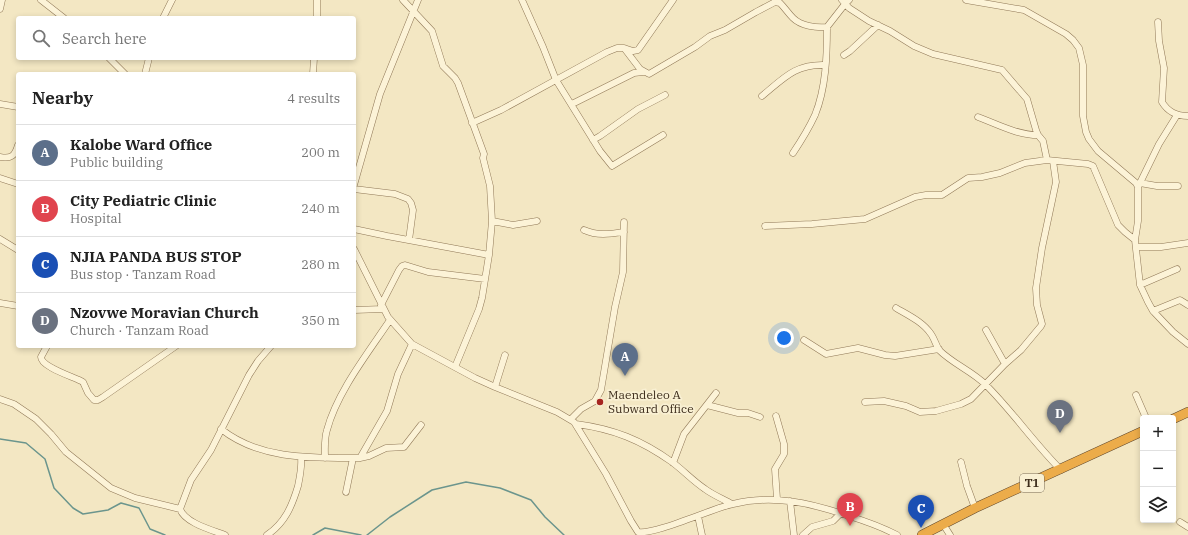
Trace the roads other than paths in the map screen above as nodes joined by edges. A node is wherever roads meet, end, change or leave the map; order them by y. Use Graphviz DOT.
graph roads {
  1 [pos="2,0"];
  2 [pos="41,0"];
  3 [pos="172,0"];
  4 [pos="317,0"];
  5 [pos="403,0"];
  6 [pos="418,0"];
  7 [pos="522,0"];
  8 [pos="673,0"];
  9 [pos="966,0"];
  10 [pos="845,1"];
  11 [pos="0,9"];
  12 [pos="413,10"];
  13 [pos="61,16"];
  14 [pos="164,16"];
  15 [pos="317,16"];
  16 [pos="1158,22"];
  17 [pos="878,25"];
  18 [pos="827,27"];
  19 [pos="624,48"];
  20 [pos="844,55"];
  21 [pos="111,60"];
  22 [pos="148,60"];
  23 [pos="314,60"];
  24 [pos="825,65"];
  25 [pos="123,72"];
  26 [pos="146,72"];
  27 [pos="313,72"];
  28 [pos="643,72"];
  29 [pos="556,80"];
  30 [pos="665,95"];
  31 [pos="762,96"];
  32 [pos="0,104"];
  33 [pos="572,104"];
  34 [pos="16,107"];
  35 [pos="1177,115"];
  36 [pos="1188,116"];
  37 [pos="978,117"];
  38 [pos="472,123"];
  39 [pos="663,135"];
  40 [pos="1038,135"];
  41 [pos="593,140"];
  42 [pos="16,149"];
  43 [pos="793,153"];
  44 [pos="0,157"];
  45 [pos="1050,160"];
  46 [pos="0,178"];
  47 [pos="356,178"];
  48 [pos="16,183"];
  49 [pos="1139,185"];
  50 [pos="1178,186"];
  51 [pos="356,189"];
  52 [pos="492,221"];
  53 [pos="537,221"];
  54 [pos="624,222"];
  55 [pos="764,226"];
  56 [pos="356,229"];
  57 [pos="584,230"];
  58 [pos="624,232"];
  59 [pos="0,239"];
  60 [pos="408,240"];
  61 [pos="1136,243"];
  62 [pos="1188,243"];
  63 [pos="16,249"];
  64 [pos="356,253"];
  65 [pos="489,255"];
  66 [pos="1177,269"];
  67 [pos="485,279"];
  68 [pos="1140,285"];
  69 [pos="0,303"];
  70 [pos="1188,305"];
  71 [pos="16,306"];
  72 [pos="382,307"];
  73 [pos="896,308"];
  74 [pos="356,310"];
  75 [pos="1153,311"];
  76 [pos="390,320"];
  77 [pos="986,330"];
  78 [pos="804,340"];
  79 [pos="412,344"];
  80 [pos="1188,344"];
  81 [pos="47,348"];
  82 [pos="173,348"];
  83 [pos="269,348"];
  84 [pos="939,349"];
  85 [pos="505,355"];
  86 [pos="1005,364"];
  87 [pos="455,367"];
  88 [pos="985,384"];
  89 [pos="494,387"];
  90 [pos="716,393"];
  91 [pos="1136,395"];
  92 [pos="0,398"];
  93 [pos="865,402"];
  94 [pos="707,405"];
  95 [pos="1188,412"];
  96 [pos="1145,415"];
  97 [pos="776,416"];
  98 [pos="760,417"];
  99 [pos="1176,418"];
  100 [pos="571,419"];
  101 [pos="421,424"];
  102 [pos="576,424"];
  103 [pos="221,429"];
  104 [pos="1140,432"];
  105 [pos="301,458"];
  106 [pos="324,458"];
  107 [pos="353,458"];
  108 [pos="360,458"];
  109 [pos="961,462"];
  110 [pos="673,463"];
  111 [pos="1061,470"];
  112 [pos="346,492"];
  113 [pos="777,499"];
  114 [pos="790,501"];
  115 [pos="732,504"];
  116 [pos="975,508"];
  117 [pos="180,509"];
  118 [pos="841,513"];
  119 [pos="698,516"];
  120 [pos="1180,522"];
  121 [pos="943,524"];
  122 [pos="1188,527"];
  123 [pos="642,534"];
  124 [pos="225,535"];
  125 [pos="267,535"];
  126 [pos="702,535"];
  127 [pos="794,535"];
  128 [pos="803,535"];
  129 [pos="897,535"];
  130 [pos="922,535"];
  131 [pos="950,535"];
  1 -- 11 [label="street"];
  2 -- 13 [label="street"];
  3 -- 14 [label="street"];
  4 -- 15 [label="street"];
  5 -- 12 [label="street"];
  6 -- 12 [label="street"];
  7 -- 29 [label="street"];
  8 -- 19 [label="street"];
  9 -- 49 [label="street"];
  10 -- 17 [label="street"];
  10 -- 18 [label="street"];
  12 -- 38 [label="street"];
  12 -- 47 [label="street"];
  16 -- 35 [label="street"];
  17 -- 20 [label="street"];
  17 -- 40 [label="street"];
  18 -- 24 [label="street"];
  18 -- 28 [label="street"];
  19 -- 28 [label="street"];
  19 -- 29 [label="street"];
  21 -- 25 [label="street"];
  22 -- 26 [label="street"];
  23 -- 27 [label="street"];
  24 -- 31 [label="street"];
  24 -- 43 [label="street"];
  28 -- 33 [label="street"];
  29 -- 33 [label="street"];
  29 -- 38 [label="street"];
  30 -- 41 [label="street"];
  32 -- 34 [label="street"];
  33 -- 41 [label="street"];
  35 -- 36 [label="street"];
  35 -- 49 [label="street"];
  37 -- 40 [label="street"];
  38 -- 52 [label="street"];
  39 -- 41 [label="street"];
  40 -- 45 [label="street"];
  42 -- 44 [label="street"];
  45 -- 55 [label="street"];
  45 -- 61 [label="street"];
  45 -- 86 [label="street"];
  46 -- 48 [label="street"];
  49 -- 50 [label="street"];
  49 -- 61 [label="street"];
  51 -- 60 [label="street"];
  52 -- 53 [label="street"];
  52 -- 65 [label="street"];
  54 -- 58 [label="street"];
  56 -- 60 [label="street"];
  57 -- 58 [label="street"];
  58 -- 100 [label="street"];
  59 -- 63 [label="street"];
  60 -- 65 [label="street"];
  61 -- 62 [label="street"];
  61 -- 68 [label="street"];
  64 -- 72 [label="street"];
  65 -- 67 [label="street"];
  66 -- 68 [label="street"];
  67 -- 72 [label="street"];
  67 -- 87 [label="street"];
  68 -- 75 [label="street"];
  69 -- 71 [label="street"];
  70 -- 75 [label="street"];
  72 -- 74 [label="street"];
  72 -- 76 [label="street"];
  73 -- 84 [label="street"];
  75 -- 80 [label="street"];
  76 -- 79 [label="street"];
  76 -- 106 [label="street"];
  77 -- 86 [label="street"];
  78 -- 84 [label="street"];
  79 -- 87 [label="street"];
  79 -- 108 [label="street"];
  81 -- 82 [label="street"];
  83 -- 103 [label="street"];
  84 -- 88 [label="street"];
  85 -- 89 [label="street"];
  86 -- 88 [label="street"];
  87 -- 89 [label="street"];
  88 -- 93 [label="street"];
  88 -- 111 [label="street"];
  89 -- 100 [label="street"];
  90 -- 94 [label="street"];
  91 -- 96 [label="street"];
  92 -- 117 [label="street"];
  94 -- 98 [label="street"];
  94 -- 110 [label="street"];
  95 -- 99 [label="highway"];
  97 -- 113 [label="street"];
  100 -- 102 [label="street"];
  101 -- 108 [label="street"];
  102 -- 110 [label="street"];
  102 -- 123 [label="street"];
  103 -- 105 [label="street"];
  103 -- 117 [label="street"];
  104 -- 111 [label="highway, T1"];
  105 -- 106 [label="street"];
  105 -- 125 [label="street"];
  106 -- 107 [label="street"];
  107 -- 108 [label="street"];
  107 -- 112 [label="street"];
  109 -- 116 [label="street"];
  110 -- 115 [label="street"];
  111 -- 116 [label="highway, T1"];
  113 -- 114 [label="street"];
  113 -- 115 [label="street"];
  114 -- 118 [label="street"];
  114 -- 127 [label="street"];
  115 -- 119 [label="street"];
  116 -- 121 [label="highway, T1"];
  117 -- 124 [label="street"];
  118 -- 128 [label="street"];
  118 -- 129 [label="street"];
  119 -- 123 [label="street"];
  119 -- 126 [label="street"];
  120 -- 122 [label="street"];
  121 -- 130 [label="highway, T1"];
  121 -- 131 [label="street"];
}
